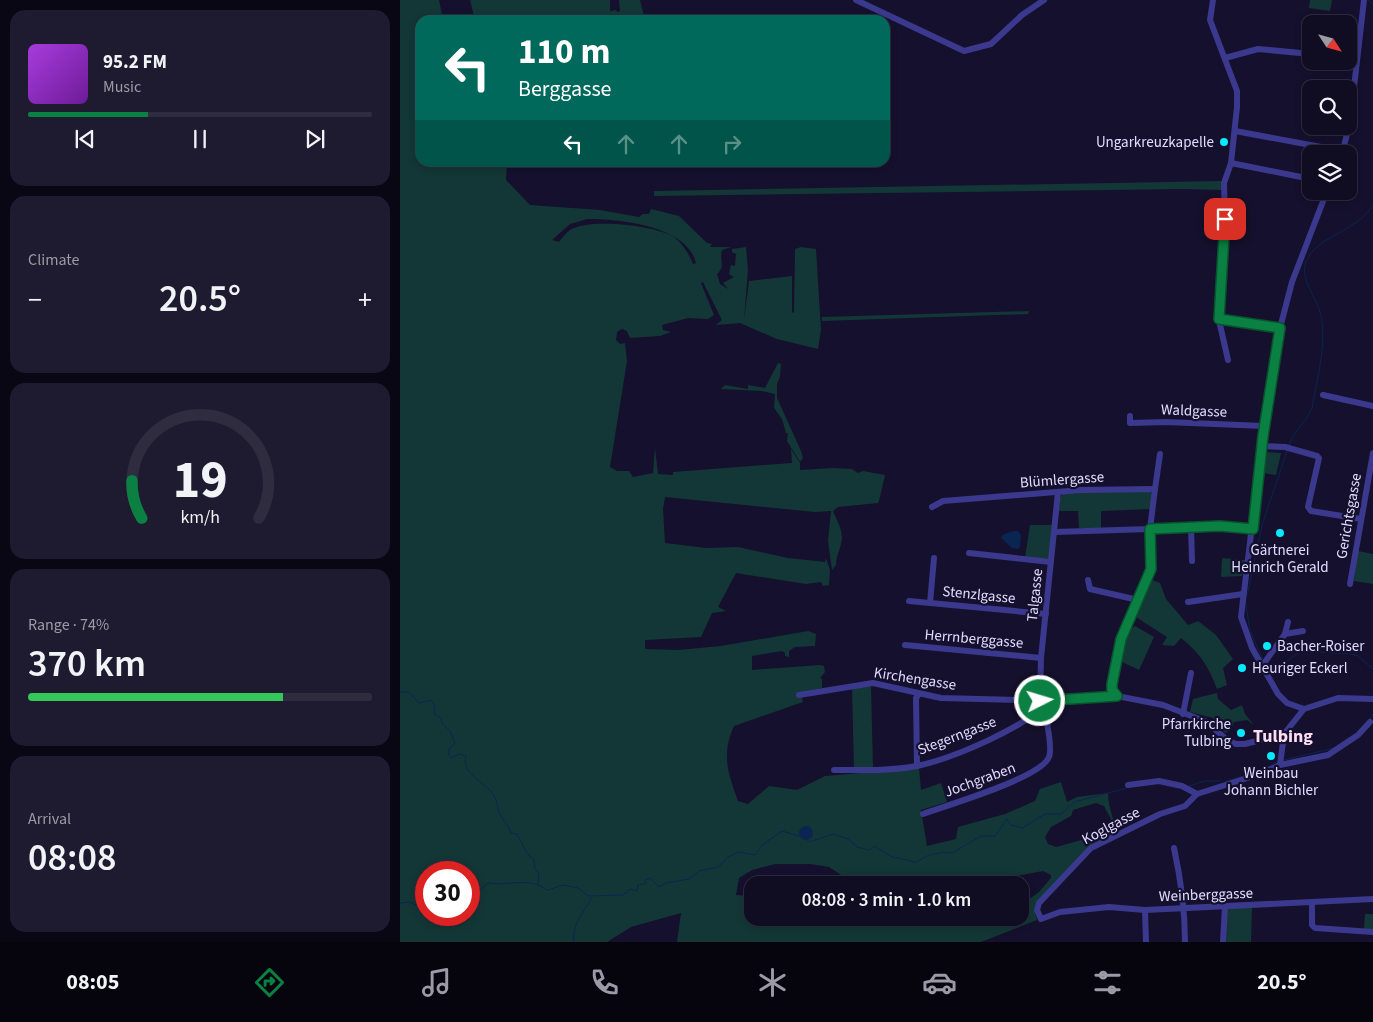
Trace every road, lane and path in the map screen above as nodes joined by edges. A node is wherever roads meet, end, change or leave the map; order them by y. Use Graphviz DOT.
graph roads {
  1 [pos="856,0"];
  2 [pos="1044,0"];
  3 [pos="1213,0"];
  4 [pos="1364,0"];
  5 [pos="888,15"];
  6 [pos="890,16"];
  7 [pos="1358,44"];
  8 [pos="1302,53"];
  9 [pos="1225,58"];
  10 [pos="1355,70"];
  11 [pos="1235,131"];
  12 [pos="1303,145"];
  13 [pos="1344,145"];
  14 [pos="1231,163"];
  15 [pos="1302,177"];
  16 [pos="1324,200"];
  17 [pos="1219,319"];
  18 [pos="1280,328"];
  19 [pos="1228,360"];
  20 [pos="1323,395"];
  21 [pos="1373,406"];
  22 [pos="1130,416"];
  23 [pos="1264,426"];
  24 [pos="1262,446"];
  25 [pos="1373,452"];
  26 [pos="1160,454"];
  27 [pos="1155,490"];
  28 [pos="1058,492"];
  29 [pos="932,506"];
  30 [pos="1361,519"];
  31 [pos="1190,526"];
  32 [pos="1150,529"];
  33 [pos="1253,529"];
  34 [pos="1055,532"];
  35 [pos="969,553"];
  36 [pos="934,558"];
  37 [pos="1192,560"];
  38 [pos="1051,562"];
  39 [pos="1088,580"];
  40 [pos="1350,584"];
  41 [pos="1243,594"];
  42 [pos="1138,600"];
  43 [pos="909,601"];
  44 [pos="1188,602"];
  45 [pos="930,603"];
  46 [pos="1046,614"];
  47 [pos="1288,622"];
  48 [pos="1303,631"];
  49 [pos="1285,634"];
  50 [pos="905,645"];
  51 [pos="1042,658"];
  52 [pos="1264,663"];
  53 [pos="1191,673"];
  54 [pos="919,694"];
  55 [pos="799,695"];
  56 [pos="1117,696"];
  57 [pos="1373,699"];
  58 [pos="1040,701"];
  59 [pos="1050,701"];
  60 [pos="1044,707"];
  61 [pos="1304,709"];
  62 [pos="1183,714"];
  63 [pos="1370,722"];
  64 [pos="1284,734"];
  65 [pos="1280,765"];
  66 [pos="917,766"];
  67 [pos="834,770"];
  68 [pos="1128,785"];
  69 [pos="1197,794"];
  70 [pos="923,814"];
  71 [pos="1174,848"];
  72 [pos="1373,899"];
  73 [pos="1312,902"];
  74 [pos="1185,906"];
  75 [pos="1225,906"];
  76 [pos="1145,910"];
  77 [pos="1041,919"];
  78 [pos="1373,932"];
  79 [pos="1146,942"];
  80 [pos="1185,942"];
  81 [pos="1223,942"];
  1 -- 5 [label="street"];
  2 -- 6 [label="street"];
  3 -- 9 [label="street"];
  4 -- 7 [label="street"];
  8 -- 9 [label="street"];
  9 -- 11 [label="street"];
  10 -- 13 [label="street"];
  11 -- 12 [label="street"];
  11 -- 14 [label="street"];
  14 -- 15 [label="street"];
  14 -- 17 [label="street"];
  16 -- 18 [label="street"];
  17 -- 18 [label="street"];
  17 -- 19 [label="street"];
  18 -- 23 [label="street"];
  20 -- 21 [label="street"];
  22 -- 23 [label="street, Waldgasse"];
  23 -- 24 [label="street"];
  24 -- 30 [label="street"];
  24 -- 33 [label="street"];
  25 -- 30 [label="street, Gerichtsgasse"];
  26 -- 27 [label="street"];
  27 -- 28 [label="street, Blümlergasse"];
  27 -- 32 [label="street"];
  28 -- 29 [label="street, Blümlergasse"];
  28 -- 34 [label="street, Talgasse"];
  30 -- 40 [label="street, Gerichtsgasse"];
  31 -- 32 [label="street"];
  31 -- 33 [label="street"];
  31 -- 37 [label="street"];
  32 -- 34 [label="street"];
  32 -- 42 [label="street"];
  33 -- 41 [label="street"];
  34 -- 38 [label="street, Talgasse"];
  35 -- 38 [label="street"];
  36 -- 45 [label="street"];
  38 -- 46 [label="street, Talgasse"];
  39 -- 42 [label="street"];
  41 -- 44 [label="street"];
  41 -- 52 [label="street"];
  42 -- 56 [label="street"];
  43 -- 45 [label="street, Stenzlgasse"];
  45 -- 46 [label="street, Stenzlgasse"];
  46 -- 51 [label="street, Talgasse"];
  47 -- 49 [label="street"];
  48 -- 49 [label="street"];
  49 -- 52 [label="street"];
  50 -- 51 [label="street, Herrnberggasse"];
  51 -- 58 [label="street, Talgasse"];
  52 -- 61 [label="street"];
  53 -- 62 [label="street"];
  54 -- 55 [label="street, Kirchengasse"];
  54 -- 58 [label="street, Kirchengasse"];
  54 -- 66 [label="street"];
  56 -- 59 [label="street, Kirchengasse"];
  56 -- 62 [label="street, Kirchengasse"];
  57 -- 61 [label="street"];
  58 -- 59 [label="street, Kirchengasse"];
  59 -- 60 [label="street, Stegerngasse"];
  60 -- 66 [label="street, Stegerngasse"];
  60 -- 70 [label="street, Jochgraben"];
  61 -- 64 [label="street"];
  62 -- 64 [label="street, Kirchengasse"];
  63 -- 65 [label="street, Koglgasse"];
  64 -- 65 [label="street"];
  65 -- 69 [label="street, Koglgasse"];
  66 -- 67 [label="street, Stegerngasse"];
  68 -- 69 [label="street"];
  69 -- 77 [label="street, Koglgasse"];
  71 -- 74 [label="street"];
  72 -- 73 [label="street, Weinberggasse"];
  73 -- 75 [label="street, Weinberggasse"];
  73 -- 78 [label="street"];
  74 -- 75 [label="street, Weinberggasse"];
  74 -- 76 [label="street, Weinberggasse"];
  74 -- 80 [label="street"];
  75 -- 81 [label="street"];
  76 -- 77 [label="street, Weinberggasse"];
  76 -- 79 [label="street"];
}
